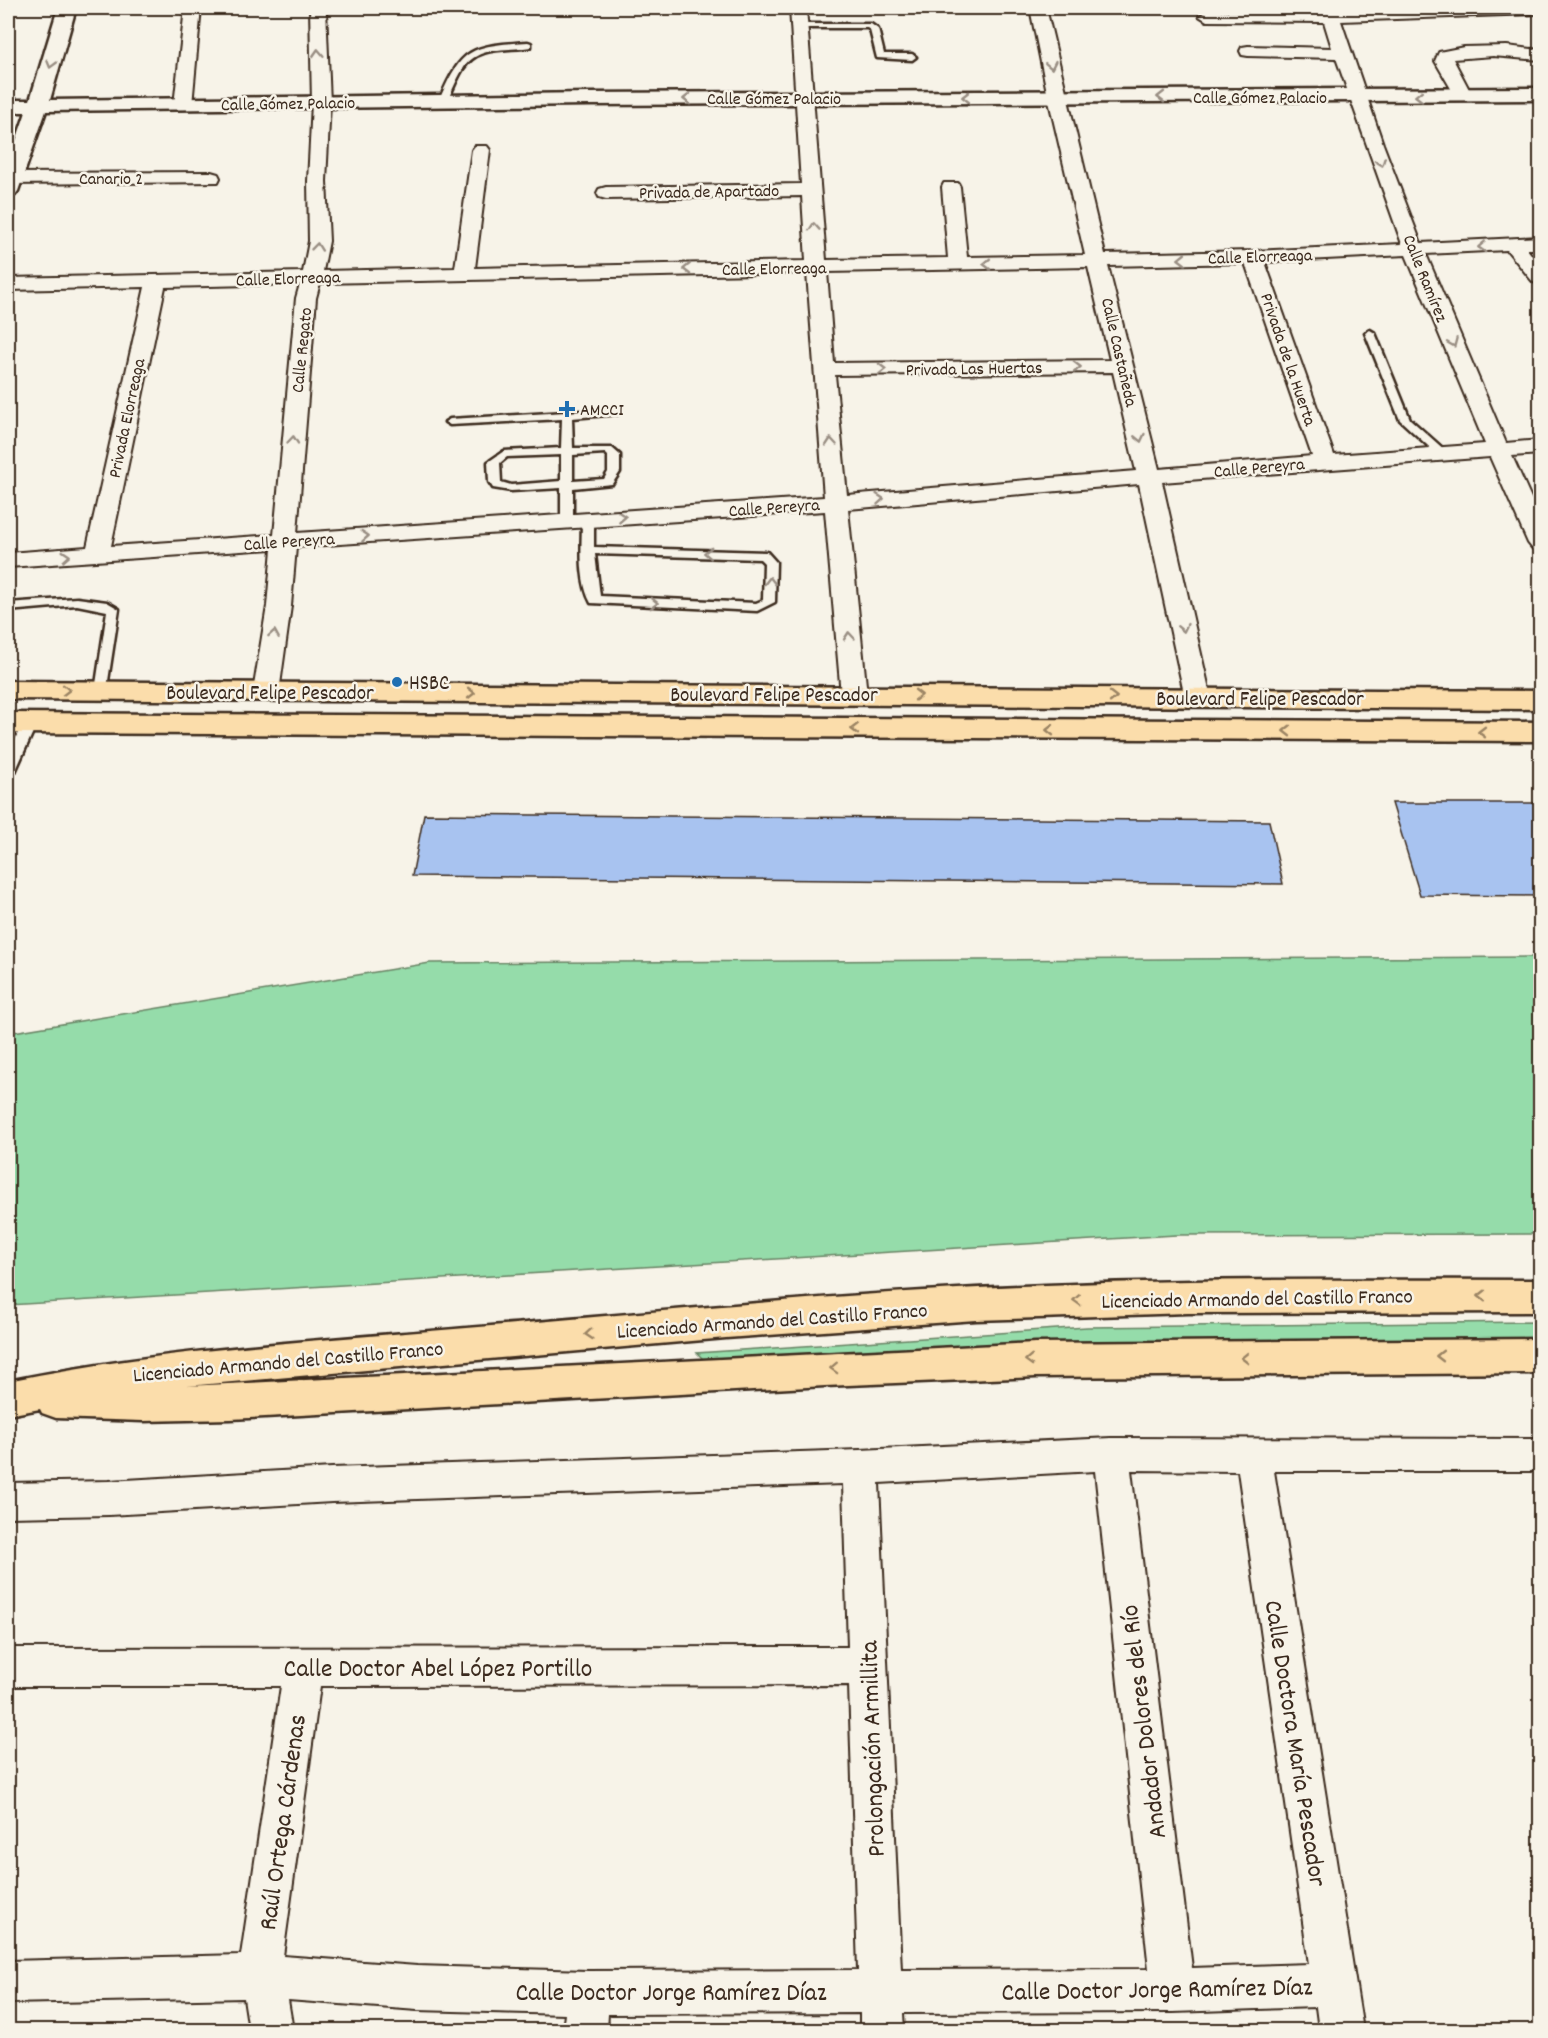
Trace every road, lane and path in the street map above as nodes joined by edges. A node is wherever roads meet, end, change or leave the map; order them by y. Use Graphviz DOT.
graph roads {
  1 [pos="67,8"];
  2 [pos="193,8"];
  3 [pos="318,8"];
  4 [pos="1038,8"];
  5 [pos="1536,9"];
  6 [pos="1329,12"];
  7 [pos="1207,16"];
  8 [pos="799,17"];
  9 [pos="528,45"];
  10 [pos="1248,51"];
  11 [pos="1341,53"];
  12 [pos="1540,55"];
  13 [pos="912,57"];
  14 [pos="1540,94"];
  15 [pos="1463,95"];
  16 [pos="1357,96"];
  17 [pos="1058,97"];
  18 [pos="805,98"];
  19 [pos="443,101"];
  20 [pos="321,103"];
  21 [pos="183,105"];
  22 [pos="8,106"];
  23 [pos="38,106"];
  24 [pos="481,150"];
  25 [pos="211,178"];
  26 [pos="9,183"];
  27 [pos="951,187"];
  28 [pos="811,190"];
  29 [pos="606,193"];
  30 [pos="1540,243"];
  31 [pos="1513,245"];
  32 [pos="1414,251"];
  33 [pos="1253,257"];
  34 [pos="1099,261"];
  35 [pos="958,264"];
  36 [pos="816,267"];
  37 [pos="464,273"];
  38 [pos="310,278"];
  39 [pos="1540,278"];
  40 [pos="156,282"];
  41 [pos="8,284"];
  42 [pos="1370,333"];
  43 [pos="1124,366"];
  44 [pos="824,369"];
  45 [pos="615,412"];
  46 [pos="567,415"];
  47 [pos="450,422"];
  48 [pos="1540,447"];
  49 [pos="567,450"];
  50 [pos="1498,450"];
  51 [pos="1443,454"];
  52 [pos="1325,462"];
  53 [pos="1149,476"];
  54 [pos="567,486"];
  55 [pos="836,503"];
  56 [pos="578,520"];
  57 [pos="284,542"];
  58 [pos="1540,543"];
  59 [pos="589,550"];
  60 [pos="97,554"];
  61 [pos="8,560"];
  62 [pos="8,607"];
  63 [pos="8,690"];
  64 [pos="101,691"];
  65 [pos="266,692"];
  66 [pos="854,695"];
  67 [pos="1198,698"];
  68 [pos="1540,700"];
  69 [pos="19,723"];
  70 [pos="1540,732"];
  71 [pos="8,772"];
  72 [pos="1540,1296"];
  73 [pos="1540,1356"];
  74 [pos="8,1398"];
  75 [pos="1111,1454"];
  76 [pos="1254,1455"];
  77 [pos="1540,1455"];
  78 [pos="860,1467"];
  79 [pos="8,1500"];
  80 [pos="869,1666"];
  81 [pos="8,1667"];
  82 [pos="303,1668"];
  83 [pos="260,1976"];
  84 [pos="8,1982"];
  85 [pos="1334,1985"];
  86 [pos="1173,1990"];
  87 [pos="881,2011"];
  88 [pos="587,2012"];
  89 [pos="271,2031"];
  90 [pos="1341,2031"];
  1 -- 23 [label="street, one-way"];
  2 -- 21 [label="street"];
  20 -- 3 [label="street, Calle Regato, one-way"];
  4 -- 17 [label="street, Calle Castañeda, one-way"];
  5 -- 6 [label="street"];
  6 -- 7 [label="street"];
  6 -- 11 [label="street, Calle Ramírez"];
  8 -- 13 [label="lane"];
  8 -- 18 [label="street"];
  9 -- 19 [label="lane"];
  10 -- 11 [label="street"];
  11 -- 16 [label="street, Calle Ramírez"];
  12 -- 15 [label="street"];
  14 -- 15 [label="street, Calle Gómez Palacio"];
  15 -- 16 [label="street, Calle Gómez Palacio, one-way"];
  16 -- 17 [label="street, Calle Gómez Palacio, one-way"];
  16 -- 32 [label="street, Calle Ramírez, one-way"];
  17 -- 18 [label="street, Calle Gómez Palacio, one-way"];
  17 -- 34 [label="street, Calle Castañeda"];
  18 -- 19 [label="street, Calle Gómez Palacio, one-way"];
  18 -- 28 [label="street"];
  19 -- 20 [label="street, Calle Gómez Palacio"];
  20 -- 21 [label="street, Calle Gómez Palacio"];
  38 -- 20 [label="street, Calle Regato, one-way"];
  21 -- 23 [label="street, Calle Gómez Palacio"];
  22 -- 23 [label="street, Calle Gómez Palacio"];
  23 -- 26 [label="street"];
  24 -- 37 [label="street"];
  25 -- 26 [label="street, Canario 2"];
  27 -- 35 [label="street"];
  28 -- 29 [label="street, Privada de Apartado"];
  36 -- 28 [label="street, one-way"];
  30 -- 31 [label="street, Calle Elorreaga"];
  31 -- 32 [label="street, Calle Elorreaga, one-way"];
  31 -- 39 [label="street"];
  32 -- 33 [label="street, Calle Elorreaga"];
  32 -- 50 [label="street, Calle Ramírez, one-way"];
  33 -- 34 [label="street, Calle Elorreaga, one-way"];
  33 -- 52 [label="street, Privada de la Huerta"];
  34 -- 35 [label="street, Calle Elorreaga, one-way"];
  34 -- 43 [label="street, Calle Castañeda"];
  35 -- 36 [label="street, Calle Elorreaga"];
  36 -- 37 [label="street, Calle Elorreaga, one-way"];
  36 -- 44 [label="street"];
  37 -- 38 [label="street, Calle Elorreaga"];
  38 -- 40 [label="street, Calle Elorreaga"];
  57 -- 38 [label="street, Calle Regato, one-way"];
  40 -- 41 [label="street, Calle Elorreaga"];
  40 -- 60 [label="street, Privada Elorreaga"];
  42 -- 51 [label="lane"];
  44 -- 43 [label="street, Privada Las Huertas, one-way"];
  43 -- 53 [label="street, Calle Castañeda, one-way"];
  55 -- 44 [label="street, one-way"];
  45 -- 46 [label="lane"];
  46 -- 47 [label="lane"];
  46 -- 49 [label="lane"];
  48 -- 50 [label="street, Calle Pereyra"];
  49 -- 54 [label="lane"];
  49 -- 54 [label="lane"];
  49 -- 54 [label="lane"];
  50 -- 51 [label="street, Calle Pereyra"];
  50 -- 58 [label="street, Calle Ramírez"];
  51 -- 52 [label="street, Calle Pereyra"];
  52 -- 53 [label="street, Calle Pereyra"];
  55 -- 53 [label="street, Calle Pereyra, one-way"];
  53 -- 67 [label="street, Calle Castañeda, one-way"];
  54 -- 56 [label="lane"];
  56 -- 55 [label="street, Calle Pereyra, one-way"];
  66 -- 55 [label="street, one-way"];
  57 -- 56 [label="street, Calle Pereyra, one-way"];
  56 -- 59 [label="lane"];
  57 -- 60 [label="street, Calle Pereyra"];
  65 -- 57 [label="street, Calle Regato, one-way"];
  59 -- 59 [label="lane, one-way"];
  61 -- 60 [label="street, Calle Pereyra, one-way"];
  62 -- 64 [label="lane"];
  63 -- 64 [label="main road, Boulevard Felipe Pescador, one-way"];
  64 -- 65 [label="main road, Boulevard Felipe Pescador"];
  65 -- 66 [label="main road, Boulevard Felipe Pescador, one-way"];
  66 -- 67 [label="main road, Boulevard Felipe Pescador, one-way"];
  67 -- 68 [label="main road, Boulevard Felipe Pescador"];
  70 -- 69 [label="main road, Boulevard Felipe Pescador, one-way"];
  69 -- 71 [label="lane"];
  72 -- 74 [label="main road, Licenciado Armando del Castillo Franco, one-way"];
  73 -- 74 [label="main road, Licenciado Armando del Castillo Franco, one-way"];
  75 -- 76 [label="street"];
  75 -- 78 [label="street"];
  75 -- 86 [label="street, Andador Dolores del Río"];
  76 -- 77 [label="street"];
  76 -- 85 [label="street, Calle Doctora María Pescador"];
  78 -- 79 [label="street"];
  78 -- 80 [label="street, Prolongación Armillita"];
  80 -- 82 [label="street, Calle Doctor Abel López Portillo"];
  80 -- 87 [label="street, Prolongación Armillita"];
  81 -- 82 [label="street, Calle Doctor Abel López Portillo"];
  82 -- 83 [label="street, Raúl Ortega Cárdenas"];
  83 -- 84 [label="street, Calle Doctor Jorge Ramírez Díaz"];
  83 -- 88 [label="street, Calle Doctor Jorge Ramírez Díaz"];
  83 -- 89 [label="street"];
  85 -- 86 [label="street, Calle Doctor Jorge Ramírez Díaz"];
  85 -- 90 [label="street, Calle Doctora María Pescador"];
  86 -- 87 [label="street, Calle Doctor Jorge Ramírez Díaz"];
  87 -- 88 [label="street, Calle Doctor Jorge Ramírez Díaz"];
}
